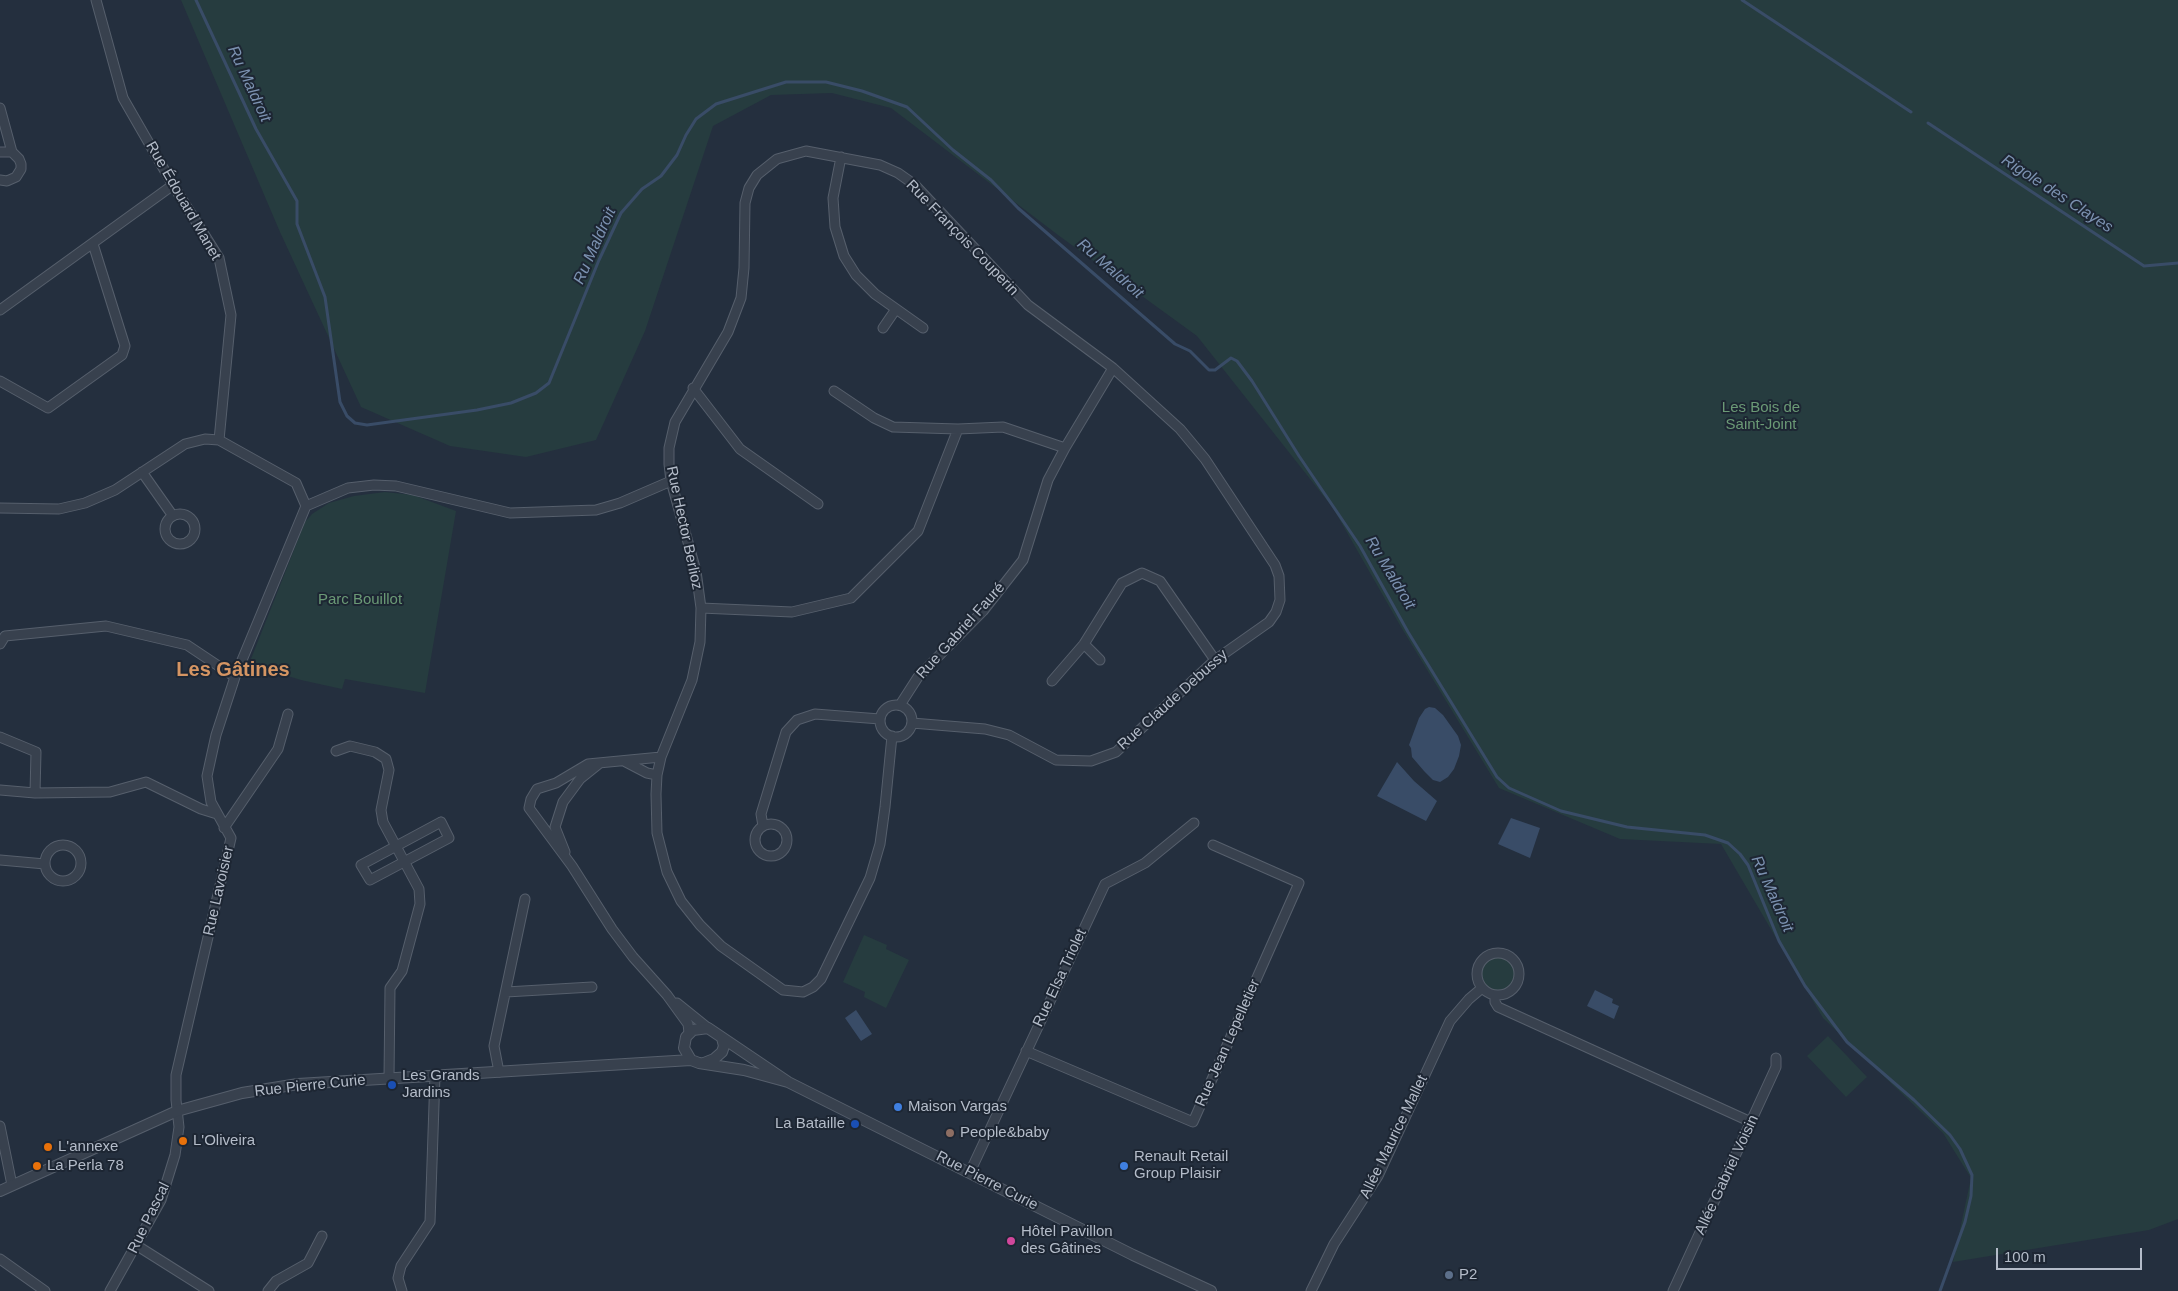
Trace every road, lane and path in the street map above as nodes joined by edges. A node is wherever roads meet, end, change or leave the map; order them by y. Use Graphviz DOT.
graph roads {
  1 [pos="96,0"];
  2 [pos="0,108"];
  3 [pos="0,152"];
  4 [pos="12,152"];
  5 [pos="841,157"];
  6 [pos="0,180"];
  7 [pos="173,185"];
  8 [pos="93,244"];
  9 [pos="896,309"];
  10 [pos="0,310"];
  11 [pos="883,328"];
  12 [pos="923,328"];
  13 [pos="1113,368"];
  14 [pos="0,381"];
  15 [pos="693,388"];
  16 [pos="834,391"];
  17 [pos="958,429"];
  18 [pos="219,440"];
  19 [pos="1065,448"];
  20 [pos="142,472"];
  21 [pos="671,481"];
  22 [pos="818,504"];
  23 [pos="306,506"];
  24 [pos="1,510"];
  25 [pos="173,516"];
  26 [pos="701,608"];
  27 [pos="0,644"];
  28 [pos="1084,644"];
  29 [pos="1100,660"];
  30 [pos="1215,660"];
  31 [pos="235,676"];
  32 [pos="1052,681"];
  33 [pos="900,705"];
  34 [pos="288,714"];
  35 [pos="880,719"];
  36 [pos="912,722"];
  37 [pos="892,736"];
  38 [pos="0,737"];
  39 [pos="336,751"];
  40 [pos="661,756"];
  41 [pos="602,761"];
  42 [pos="624,761"];
  43 [pos="657,775"];
  44 [pos="0,790"];
  45 [pos="35,793"];
  46 [pos="217,814"];
  47 [pos="1194,823"];
  48 [pos="764,826"];
  49 [pos="224,828"];
  50 [pos="1213,845"];
  51 [pos="396,846"];
  52 [pos="0,860"];
  53 [pos="569,861"];
  54 [pos="404,862"];
  55 [pos="45,864"];
  56 [pos="525,899"];
  57 [pos="592,987"];
  58 [pos="1482,988"];
  59 [pos="506,992"];
  60 [pos="667,995"];
  61 [pos="1495,996"];
  62 [pos="708,1028"];
  63 [pos="689,1033"];
  64 [pos="722,1038"];
  65 [pos="684,1048"];
  66 [pos="1026,1051"];
  67 [pos="1776,1058"];
  68 [pos="691,1060"];
  69 [pos="670,1062"];
  70 [pos="703,1064"];
  71 [pos="500,1072"];
  72 [pos="435,1075"];
  73 [pos="389,1078"];
  74 [pos="788,1082"];
  75 [pos="177,1111"];
  76 [pos="1751,1122"];
  77 [pos="0,1126"];
  78 [pos="970,1172"];
  79 [pos="12,1186"];
  80 [pos="0,1191"];
  81 [pos="322,1236"];
  82 [pos="136,1245"];
  83 [pos="0,1259"];
  84 [pos="1187,1280"];
  85 [pos="45,1291"];
  86 [pos="110,1291"];
  87 [pos="209,1291"];
  88 [pos="268,1291"];
  89 [pos="402,1291"];
  90 [pos="1204,1291"];
  91 [pos="1211,1291"];
  92 [pos="1311,1291"];
  93 [pos="1673,1291"];
  1 -- 7 [label="street, Rue Édouard Manet"];
  2 -- 4 [label="street"];
  3 -- 4 [label="street"];
  4 -- 6 [label="street"];
  5 -- 9 [label="street"];
  5 -- 13 [label="street, Rue François Couperin"];
  5 -- 15 [label="street, Rue François Couperin"];
  7 -- 8 [label="street"];
  7 -- 18 [label="street, Rue Édouard Manet"];
  8 -- 10 [label="street"];
  8 -- 14 [label="street"];
  9 -- 11 [label="street"];
  9 -- 12 [label="street"];
  13 -- 19 [label="street, Rue Gabriel Fauré"];
  13 -- 30 [label="street, Rue Claude Debussy"];
  15 -- 21 [label="street, Rue Hector Berlioz"];
  15 -- 22 [label="street"];
  16 -- 17 [label="street"];
  17 -- 19 [label="street"];
  17 -- 26 [label="street"];
  18 -- 20 [label="street"];
  18 -- 23 [label="street"];
  19 -- 33 [label="street, Rue Gabriel Fauré"];
  20 -- 24 [label="street"];
  20 -- 25 [label="street"];
  21 -- 23 [label="street"];
  21 -- 26 [label="street, Rue Hector Berlioz"];
  23 -- 31 [label="street, Rue Lavoisier"];
  26 -- 40 [label="street, Rue Hector Berlioz"];
  27 -- 31 [label="street"];
  28 -- 29 [label="street"];
  28 -- 30 [label="street"];
  28 -- 32 [label="street"];
  30 -- 36 [label="street, Rue Claude Debussy"];
  31 -- 46 [label="street, Rue Lavoisier"];
  33 -- 35 [label="street"];
  33 -- 36 [label="street"];
  34 -- 49 [label="street"];
  35 -- 37 [label="street"];
  35 -- 48 [label="street"];
  36 -- 37 [label="street"];
  37 -- 43 [label="street, Rue Hector Berlioz"];
  38 -- 45 [label="street"];
  39 -- 51 [label="street"];
  40 -- 42 [label="street"];
  40 -- 43 [label="street, Rue Hector Berlioz"];
  41 -- 42 [label="street"];
  41 -- 53 [label="street"];
  41 -- 53 [label="street"];
  42 -- 43 [label="street"];
  44 -- 45 [label="street"];
  45 -- 46 [label="street"];
  46 -- 49 [label="street, Rue Lavoisier"];
  47 -- 66 [label="street, Rue Elsa Triolet"];
  49 -- 75 [label="street, Rue Lavoisier"];
  50 -- 66 [label="street, Rue Jean Lepelletier"];
  51 -- 54 [label="street"];
  51 -- 54 [label="street"];
  51 -- 54 [label="street"];
  52 -- 55 [label="street"];
  53 -- 60 [label="street"];
  54 -- 73 [label="street"];
  55 -- 55 [label="street"];
  56 -- 59 [label="street"];
  57 -- 59 [label="street"];
  58 -- 61 [label="street"];
  58 -- 61 [label="street"];
  58 -- 92 [label="street, Allée Maurice Mallet"];
  59 -- 71 [label="street"];
  60 -- 62 [label="street"];
  60 -- 63 [label="street"];
  61 -- 76 [label="street"];
  62 -- 63 [label="street"];
  62 -- 64 [label="street, Rue Pierre Curie"];
  63 -- 65 [label="street"];
  64 -- 70 [label="street"];
  64 -- 74 [label="street, Rue Pierre Curie"];
  65 -- 68 [label="street"];
  65 -- 69 [label="street"];
  66 -- 78 [label="street, Rue Elsa Triolet"];
  67 -- 76 [label="street, Allée Gabriel Voisin"];
  68 -- 69 [label="street, Rue Pierre Curie"];
  68 -- 70 [label="street, Rue Pierre Curie"];
  69 -- 71 [label="street, Rue Pierre Curie"];
  70 -- 74 [label="street, Rue Pierre Curie"];
  71 -- 72 [label="street, Rue Pierre Curie"];
  72 -- 73 [label="street, Rue Pierre Curie"];
  72 -- 89 [label="street"];
  73 -- 75 [label="street, Rue Pierre Curie"];
  74 -- 78 [label="street, Rue Pierre Curie"];
  75 -- 79 [label="street, Rue Pierre Curie"];
  75 -- 82 [label="street, Rue Pascal"];
  76 -- 93 [label="street, Allée Gabriel Voisin"];
  77 -- 79 [label="street"];
  78 -- 84 [label="street, Rue Pierre Curie"];
  79 -- 80 [label="street, Rue Pierre Curie"];
  81 -- 88 [label="street"];
  82 -- 86 [label="street, Rue Pascal"];
  82 -- 87 [label="street"];
  83 -- 85 [label="street"];
  84 -- 90 [label="street, Rue Pierre Curie"];
  84 -- 91 [label="street, Rue Pierre Curie"];
}
